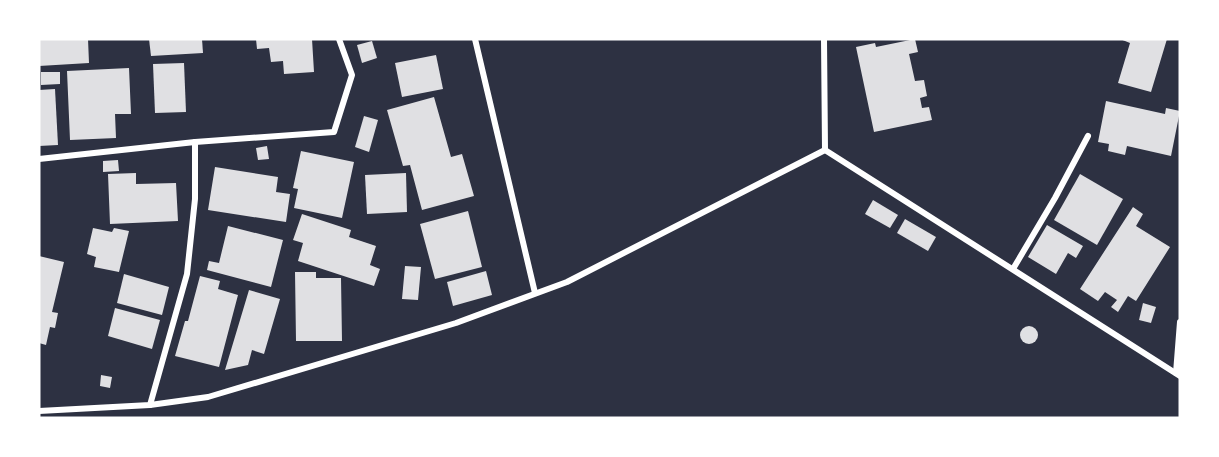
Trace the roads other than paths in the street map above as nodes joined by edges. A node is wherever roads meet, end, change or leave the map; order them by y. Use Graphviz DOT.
graph roads {
  1 [pos="339,39"];
  2 [pos="475,39"];
  3 [pos="824,39"];
  4 [pos="1088,136"];
  5 [pos="195,142"];
  6 [pos="825,150"];
  7 [pos="39,159"];
  8 [pos="1013,269"];
  9 [pos="535,293"];
  10 [pos="1180,322"];
  11 [pos="1178,374"];
  12 [pos="150,405"];
  13 [pos="39,411"];
  1 -- 5 [label="street"];
  2 -- 9 [label="street"];
  3 -- 6 [label="street"];
  4 -- 8 [label="street"];
  5 -- 7 [label="street"];
  5 -- 12 [label="street"];
  6 -- 8 [label="street"];
  6 -- 9 [label="street"];
  8 -- 11 [label="street"];
  9 -- 12 [label="street"];
  10 -- 11 [label="street"];
  12 -- 13 [label="street"];
}
